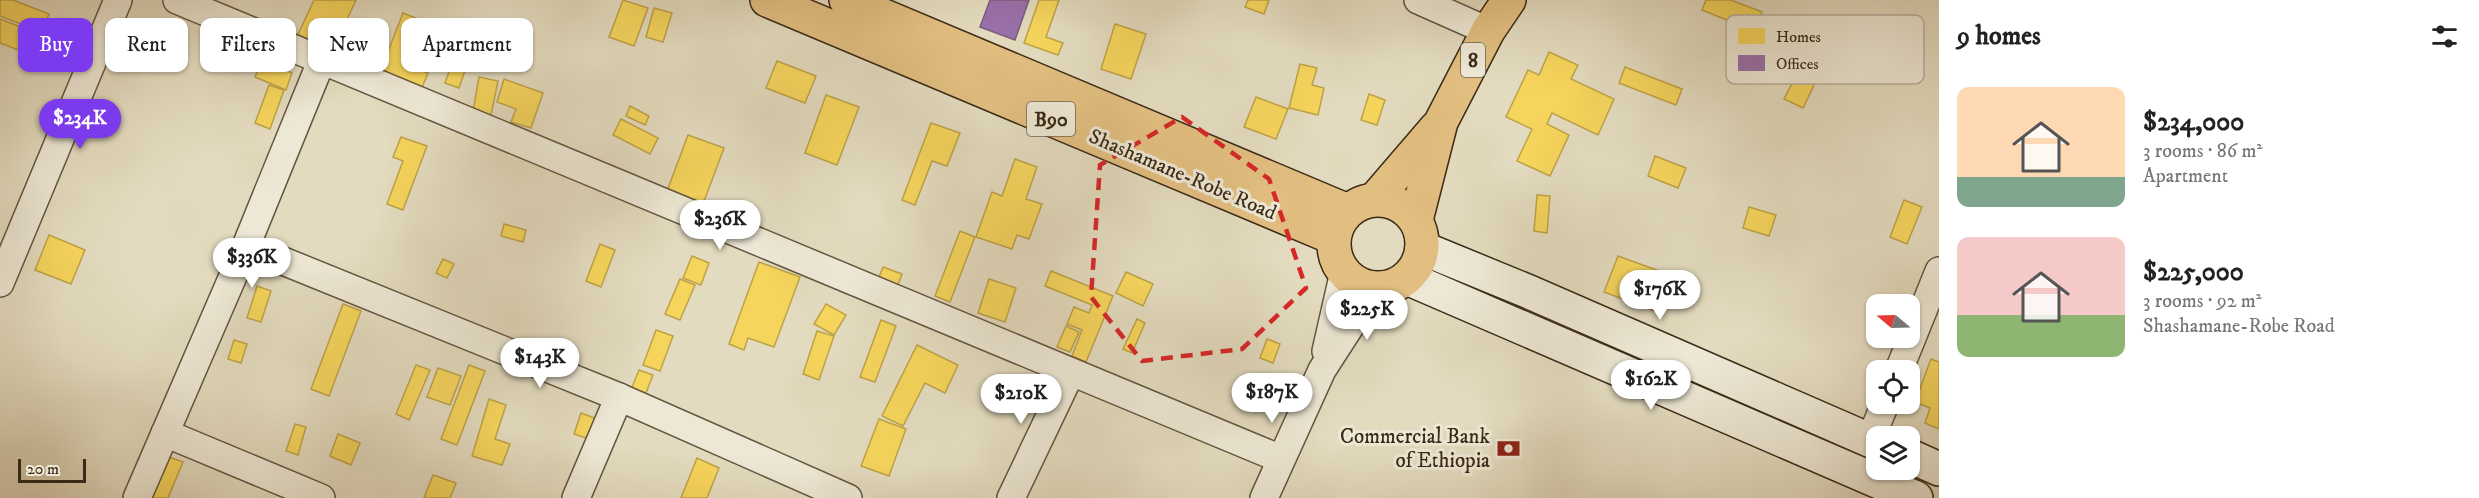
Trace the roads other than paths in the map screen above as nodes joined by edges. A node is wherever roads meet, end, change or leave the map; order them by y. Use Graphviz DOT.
graph roads {
  1 [pos="118,0"];
  2 [pos="177,0"];
  3 [pos="767,0"];
  4 [pos="846,0"];
  5 [pos="1418,0"];
  6 [pos="1509,0"];
  7 [pos="1488,31"];
  8 [pos="308,56"];
  9 [pos="317,72"];
  10 [pos="345,72"];
  11 [pos="1441,122"];
  12 [pos="1352,216"];
  13 [pos="1419,234"];
  14 [pos="246,246"];
  15 [pos="1939,271"];
  16 [pos="1344,272"];
  17 [pos="1407,278"];
  18 [pos="0,283"];
  19 [pos="1375,288"];
  20 [pos="1903,360"];
  21 [pos="1322,370"];
  22 [pos="1071,372"];
  23 [pos="619,397"];
  24 [pos="165,433"];
  25 [pos="1866,438"];
  26 [pos="1281,459"];
  27 [pos="1920,460"];
  28 [pos="1939,469"];
  29 [pos="137,498"];
  30 [pos="321,498"];
  31 [pos="576,498"];
  32 [pos="848,498"];
  33 [pos="1011,498"];
  34 [pos="1264,498"];
  35 [pos="1916,498"];
  1 -- 18 [label="street"];
  2 -- 8 [label="street"];
  3 -- 12 [label="main road, Shashamane-Robe Road / B90"];
  4 -- 12 [label="main road, Shashamane-Robe Road / B90"];
  5 -- 7 [label="street"];
  6 -- 7 [label="main road, 8"];
  7 -- 11 [label="main road, 8"];
  9 -- 14 [label="street"];
  10 -- 22 [label="street"];
  11 -- 12 [label="main road, 8"];
  11 -- 13 [label="main road, 8"];
  12 -- 13 [label="main road, Shashamane-Robe Road / B90"];
  12 -- 16 [label="main road"];
  13 -- 17 [label="main road"];
  13 -- 25 [label="main road"];
  14 -- 23 [label="street"];
  14 -- 24 [label="street"];
  15 -- 20 [label="street"];
  16 -- 19 [label="main road"];
  16 -- 21 [label="street"];
  17 -- 19 [label="main road"];
  17 -- 35 [label="main road"];
  19 -- 21 [label="street"];
  21 -- 26 [label="street"];
  22 -- 26 [label="street"];
  22 -- 33 [label="street"];
  23 -- 31 [label="street"];
  23 -- 32 [label="street"];
  24 -- 29 [label="street"];
  24 -- 30 [label="street"];
  26 -- 34 [label="street"];
  27 -- 28 [label="main road"];
}
